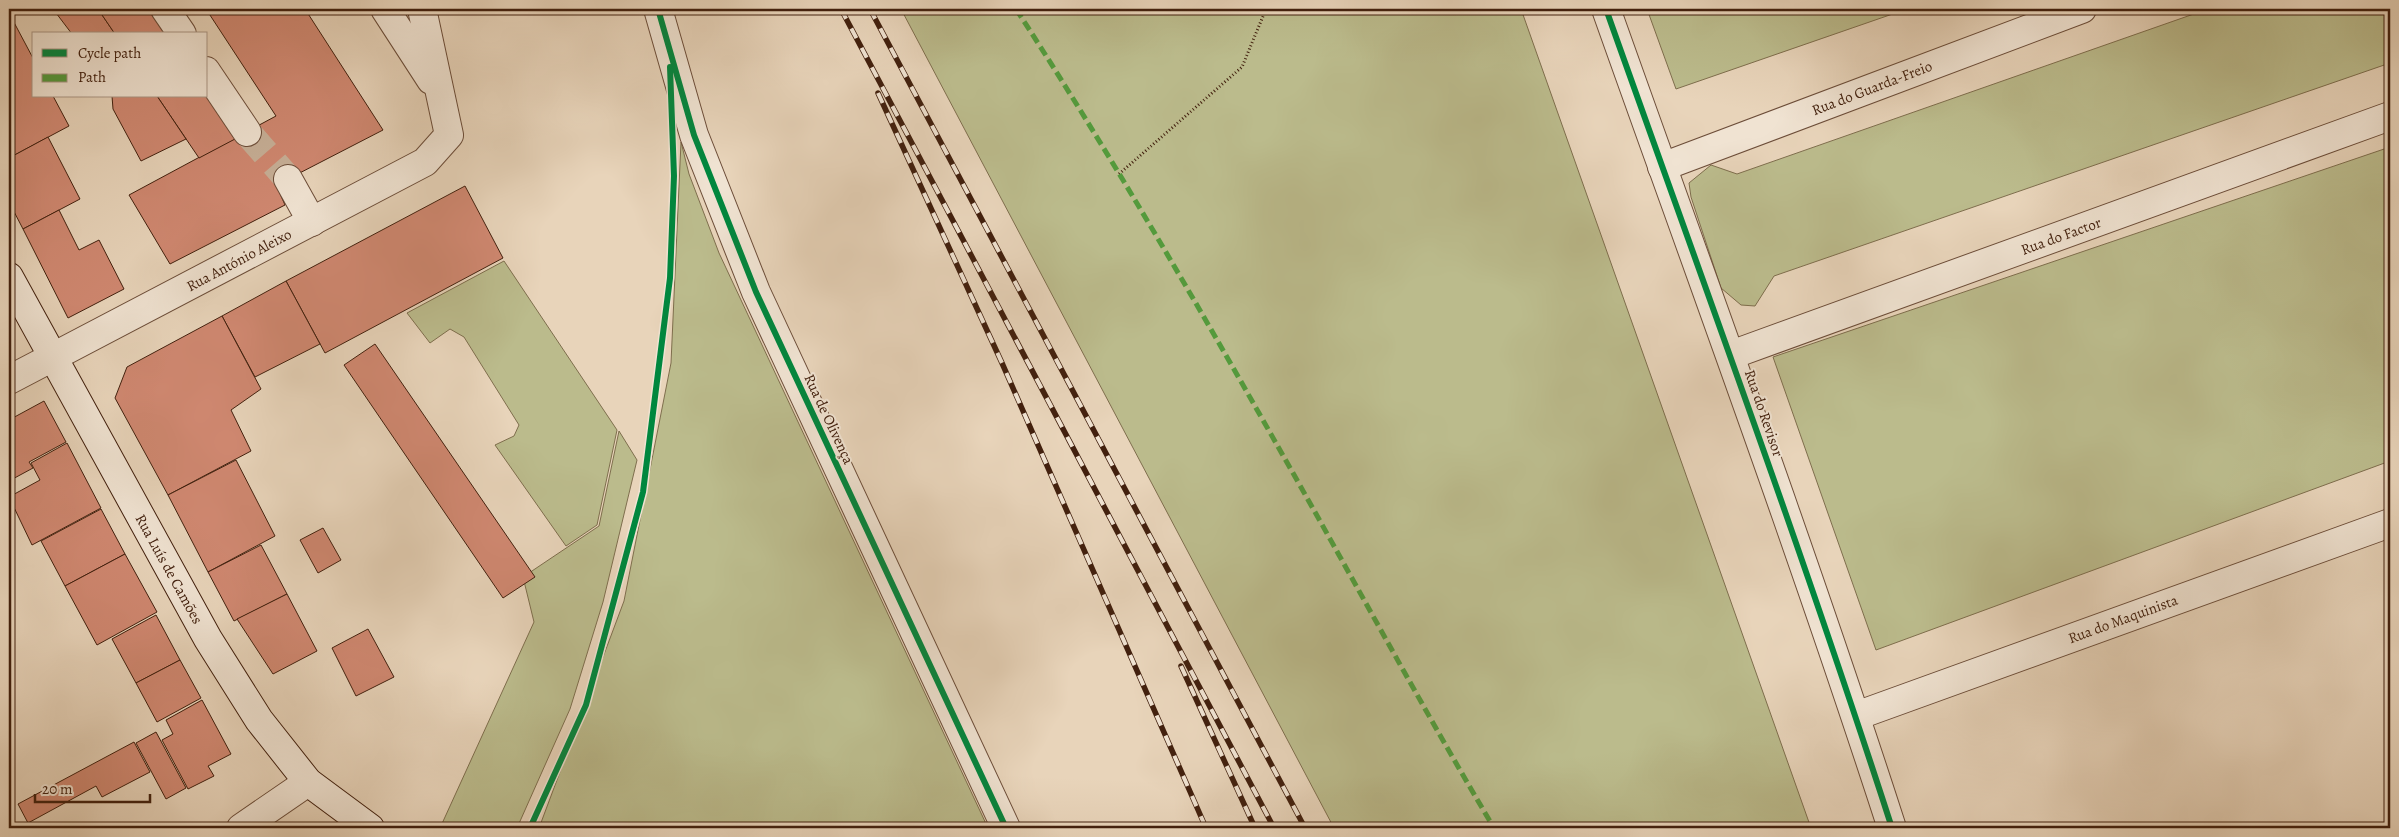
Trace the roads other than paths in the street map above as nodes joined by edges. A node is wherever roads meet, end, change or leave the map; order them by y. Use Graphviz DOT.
graph roads {
  1 [pos="165,9"];
  2 [pos="385,9"];
  3 [pos="422,9"];
  4 [pos="658,9"];
  5 [pos="1606,9"];
  6 [pos="2082,9"];
  7 [pos="181,32"];
  8 [pos="208,74"];
  9 [pos="440,94"];
  10 [pos="2390,116"];
  11 [pos="247,132"];
  12 [pos="1662,167"];
  13 [pos="288,179"];
  14 [pos="312,222"];
  15 [pos="9,277"];
  16 [pos="1731,355"];
  17 [pos="52,357"];
  18 [pos="9,380"];
  19 [pos="2390,523"];
  20 [pos="1856,716"];
  21 [pos="308,782"];
  22 [pos="241,828"];
  23 [pos="370,828"];
  24 [pos="1006,828"];
  25 [pos="1892,828"];
  1 -- 7 [label="street"];
  2 -- 9 [label="street"];
  3 -- 9 [label="street"];
  4 -- 24 [label="street, Rua de Olivença"];
  5 -- 12 [label="street, Rua do Revisor"];
  6 -- 12 [label="street, Rua do Guarda-Freio"];
  8 -- 11 [label="street"];
  9 -- 14 [label="street, Rua António Aleixo"];
  10 -- 16 [label="street, Rua do Factor"];
  12 -- 16 [label="street, Rua do Revisor"];
  13 -- 14 [label="street"];
  14 -- 17 [label="street, Rua António Aleixo"];
  15 -- 17 [label="street, Rua Luís de Camões"];
  16 -- 20 [label="street, Rua do Revisor"];
  17 -- 18 [label="street, Rua António Aleixo"];
  17 -- 21 [label="street, Rua Luís de Camões"];
  19 -- 20 [label="street, Rua do Maquinista"];
  20 -- 25 [label="street, Rua do Revisor"];
  21 -- 22 [label="street"];
  21 -- 23 [label="street, Rua Luís de Camões"];
}
